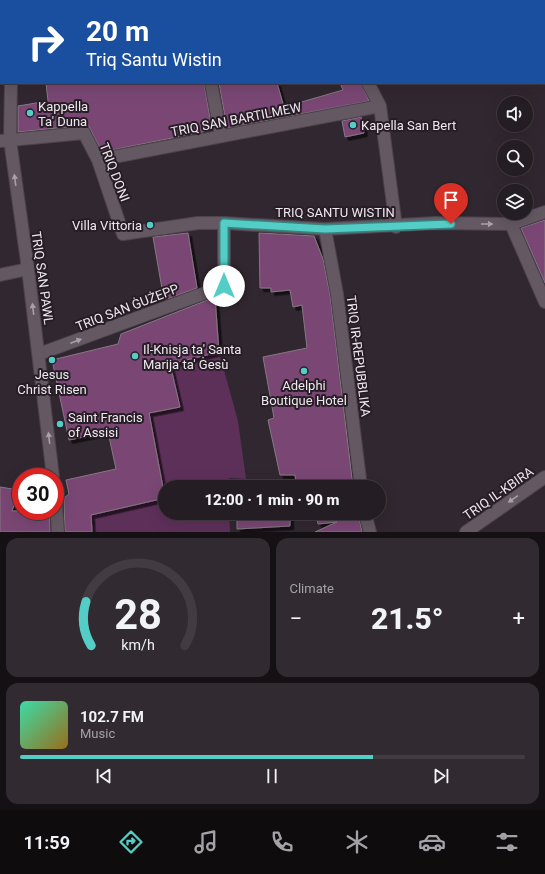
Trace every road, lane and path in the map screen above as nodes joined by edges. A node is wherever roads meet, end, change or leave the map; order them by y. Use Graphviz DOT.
graph roads {
  1 [pos="11,84"];
  2 [pos="211,84"];
  3 [pos="369,84"];
  4 [pos="380,106"];
  5 [pos="221,136"];
  6 [pos="5,141"];
  7 [pos="98,160"];
  8 [pos="545,212"];
  9 [pos="224,223"];
  10 [pos="511,224"];
  11 [pos="396,227"];
  12 [pos="325,229"];
  13 [pos="123,234"];
  14 [pos="28,268"];
  15 [pos="0,275"];
  16 [pos="545,302"];
  17 [pos="39,354"];
  18 [pos="52,468"];
  19 [pos="545,477"];
  20 [pos="360,480"];
  21 [pos="57,520"];
  22 [pos="367,520"];
  23 [pos="58,532"];
  24 [pos="370,532"];
  25 [pos="466,532"];
  1 -- 6 [label="street, TRIQ SAN PAWL"];
  2 -- 5 [label="street"];
  3 -- 4 [label="street"];
  4 -- 5 [label="street, TRIQ SAN BARTILMEW"];
  4 -- 11 [label="street"];
  5 -- 7 [label="street, TRIQ SAN BARTILMEW"];
  6 -- 7 [label="street, TRIQ DONI"];
  14 -- 6 [label="street, TRIQ SAN PAWL, one-way"];
  7 -- 13 [label="street, TRIQ DONI"];
  8 -- 10 [label="street, TRIQ SANTU WISTIN"];
  9 -- 12 [label="street, TRIQ SANTU WISTIN"];
  9 -- 13 [label="street, TRIQ SANTU WISTIN"];
  17 -- 9 [label="street, TRIQ SAN ĠUŻEPP, one-way"];
  11 -- 10 [label="street, TRIQ SANTU WISTIN, one-way"];
  10 -- 16 [label="street"];
  11 -- 12 [label="street, TRIQ SANTU WISTIN"];
  12 -- 20 [label="street, TRIQ IR-REPUBBLIKA"];
  14 -- 15 [label="street"];
  17 -- 14 [label="street, TRIQ SAN PAWL, one-way"];
  18 -- 17 [label="street, TRIQ SAN PAWL, one-way"];
  19 -- 25 [label="street, TRIQ IL-KBIRA, one-way"];
  21 -- 23 [label="street"];
  22 -- 24 [label="street"];
}
